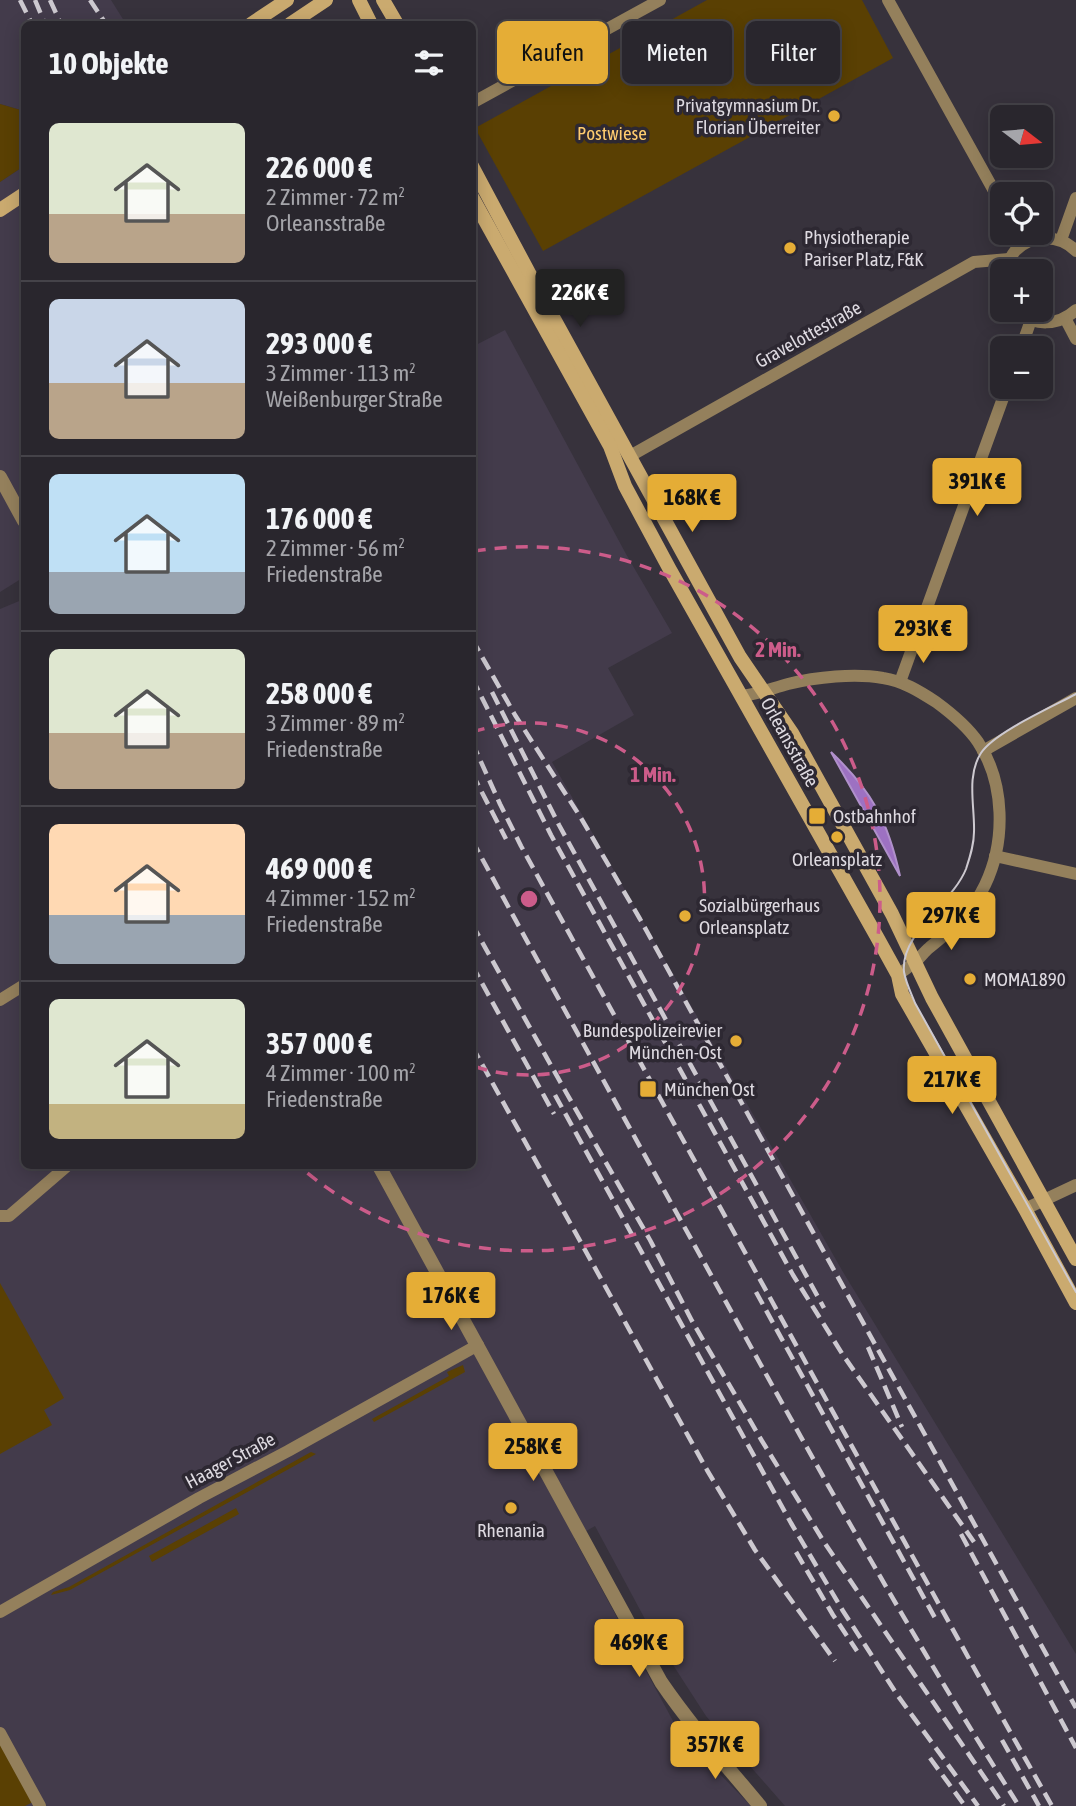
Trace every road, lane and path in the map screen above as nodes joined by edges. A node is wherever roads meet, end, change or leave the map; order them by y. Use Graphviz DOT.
graph roads {
  1 [pos="287,0"];
  2 [pos="326,0"];
  3 [pos="359,0"];
  4 [pos="383,0"];
  5 [pos="660,0"];
  6 [pos="888,0"];
  7 [pos="256,21"];
  8 [pos="294,21"];
  9 [pos="370,21"];
  10 [pos="395,21"];
  11 [pos="476,101"];
  12 [pos="476,174"];
  13 [pos="990,184"];
  14 [pos="21,196"];
  15 [pos="1076,198"];
  16 [pos="476,204"];
  17 [pos="0,211"];
  18 [pos="1053,239"];
  19 [pos="1060,240"];
  20 [pos="1076,251"];
  21 [pos="990,263"];
  22 [pos="1076,310"];
  23 [pos="1065,318"];
  24 [pos="1039,322"];
  25 [pos="1076,339"];
  26 [pos="1003,399"];
  27 [pos="630,456"];
  28 [pos="617,465"];
  29 [pos="0,477"];
  30 [pos="21,516"];
  31 [pos="900,682"];
  32 [pos="765,692"];
  33 [pos="742,696"];
  34 [pos="1076,698"];
  35 [pos="983,751"];
  36 [pos="995,856"];
  37 [pos="1076,874"];
  38 [pos="915,962"];
  39 [pos="898,975"];
  40 [pos="21,987"];
  41 [pos="0,1000"];
  42 [pos="64,1169"];
  43 [pos="381,1169"];
  44 [pos="1076,1185"];
  45 [pos="1044,1201"];
  46 [pos="1025,1209"];
  47 [pos="1,1216"];
  48 [pos="1076,1259"];
  49 [pos="1076,1303"];
  50 [pos="478,1345"];
  51 [pos="0,1612"];
  52 [pos="0,1733"];
  53 [pos="40,1806"];
  54 [pos="760,1806"];
  1 -- 7 [label="main road"];
  2 -- 8 [label="main road"];
  3 -- 9 [label="main road"];
  4 -- 10 [label="main road"];
  5 -- 11 [label="street"];
  6 -- 13 [label="street"];
  12 -- 27 [label="main road, Orleansstraße"];
  14 -- 17 [label="main road"];
  15 -- 19 [label="street"];
  16 -- 28 [label="main road, Orleansstraße"];
  18 -- 19 [label="street"];
  19 -- 20 [label="street"];
  21 -- 27 [label="street, Gravelottestraße"];
  22 -- 23 [label="street"];
  23 -- 24 [label="street"];
  23 -- 25 [label="street"];
  26 -- 31 [label="street"];
  27 -- 28 [label="main road"];
  27 -- 32 [label="main road, Orleansstraße"];
  28 -- 33 [label="main road, Orleansstraße"];
  29 -- 30 [label="street"];
  31 -- 32 [label="street"];
  31 -- 35 [label="street"];
  32 -- 33 [label="street"];
  32 -- 38 [label="main road, Orleansstraße"];
  33 -- 39 [label="main road, Orleansstraße"];
  34 -- 35 [label="street"];
  35 -- 36 [label="street"];
  36 -- 37 [label="street"];
  36 -- 38 [label="street"];
  38 -- 39 [label="street"];
  38 -- 45 [label="main road, Orleansstraße"];
  39 -- 46 [label="main road, Orleansstraße"];
  40 -- 41 [label="street"];
  42 -- 47 [label="street"];
  43 -- 50 [label="street"];
  44 -- 45 [label="street"];
  45 -- 46 [label="street"];
  45 -- 48 [label="main road, Orleansstraße"];
  46 -- 49 [label="main road, Orleansstraße"];
  50 -- 51 [label="street, Haager Straße"];
  50 -- 54 [label="street"];
  52 -- 53 [label="street"];
}
